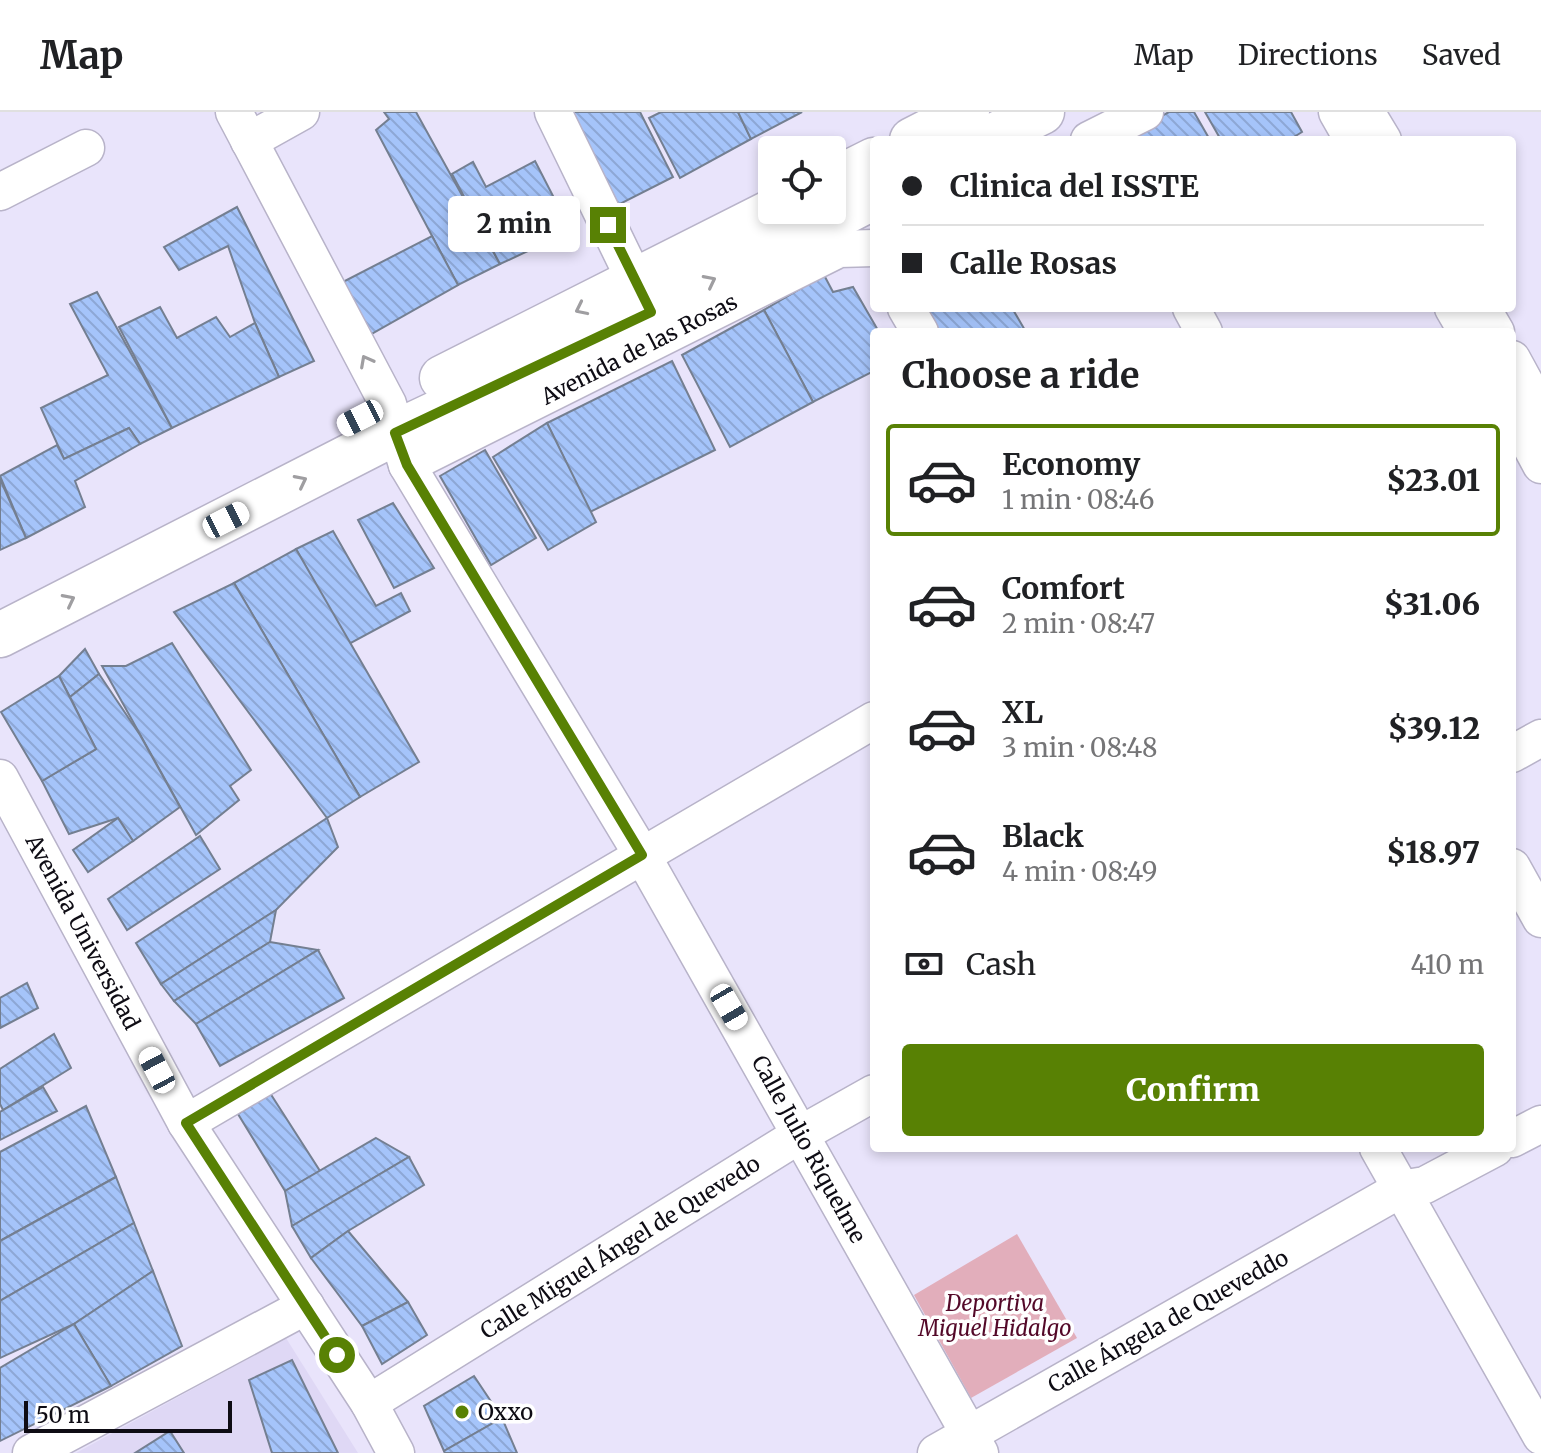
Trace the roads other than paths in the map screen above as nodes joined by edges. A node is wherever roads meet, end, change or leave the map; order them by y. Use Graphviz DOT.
graph roads {
  1 [pos="301,112"];
  2 [pos="553,112"];
  3 [pos="1145,112"];
  4 [pos="1337,112"];
  5 [pos="1366,112"];
  6 [pos="999,121"];
  7 [pos="242,126"];
  8 [pos="1096,131"];
  9 [pos="930,136"];
  10 [pos="1351,136"];
  11 [pos="1381,136"];
  12 [pos="86,148"];
  13 [pos="870,167"];
  14 [pos="0,192"];
  15 [pos="852,196"];
  16 [pos="758,221"];
  17 [pos="870,242"];
  18 [pos="870,250"];
  19 [pos="644,296"];
  20 [pos="1521,366"];
  21 [pos="1541,412"];
  22 [pos="1516,418"];
  23 [pos="397,434"];
  24 [pos="1541,465"];
  25 [pos="0,602"];
  26 [pos="0,635"];
  27 [pos="870,722"];
  28 [pos="1541,738"];
  29 [pos="1516,752"];
  30 [pos="0,778"];
  31 [pos="642,855"];
  32 [pos="1516,874"];
  33 [pos="1541,919"];
  34 [pos="870,1095"];
  35 [pos="186,1123"];
  36 [pos="1541,1124"];
  37 [pos="801,1134"];
  38 [pos="1516,1137"];
  39 [pos="1380,1152"];
  40 [pos="1487,1152"];
  41 [pos="1401,1189"];
  42 [pos="306,1306"];
  43 [pos="369,1403"];
  44 [pos="1541,1436"];
  45 [pos="974,1443"];
  46 [pos="31,1453"];
  47 [pos="396,1453"];
  48 [pos="936,1453"];
  1 -- 7 [label="street"];
  2 -- 19 [label="street"];
  3 -- 8 [label="street"];
  4 -- 10 [label="street"];
  5 -- 11 [label="street"];
  6 -- 9 [label="main road"];
  23 -- 7 [label="street, Calle Julio Riquelme, one-way"];
  12 -- 14 [label="street"];
  13 -- 15 [label="main road"];
  15 -- 17 [label="street"];
  19 -- 15 [label="main road, one-way"];
  16 -- 19 [label="main road"];
  18 -- 23 [label="street, Avenida de las Rosas"];
  19 -- 23 [label="main road"];
  20 -- 21 [label="street"];
  22 -- 24 [label="street"];
  23 -- 25 [label="main road"];
  26 -- 23 [label="main road, one-way"];
  23 -- 31 [label="street, Calle Julio Riquelme"];
  27 -- 31 [label="street"];
  28 -- 29 [label="street"];
  30 -- 35 [label="street, Avenida Universidad"];
  31 -- 35 [label="street"];
  31 -- 37 [label="street, Calle Julio Riquelme"];
  32 -- 33 [label="street"];
  34 -- 37 [label="street, Calle Miguel Ángel de Quevedo"];
  35 -- 42 [label="street, Avenida Universidad"];
  36 -- 38 [label="street"];
  37 -- 43 [label="street, Calle Miguel Ángel de Quevedo"];
  37 -- 45 [label="street, Calle Julio Riquelme"];
  39 -- 41 [label="street"];
  40 -- 41 [label="street, Calle Ángela de Queveddo"];
  41 -- 44 [label="street"];
  41 -- 45 [label="street, Calle Ángela de Queveddo"];
  42 -- 43 [label="street, Avenida Universidad"];
  42 -- 46 [label="street"];
  43 -- 47 [label="street, Avenida Universidad"];
  45 -- 48 [label="street, Calle Ángela de Queveddo"];
}
